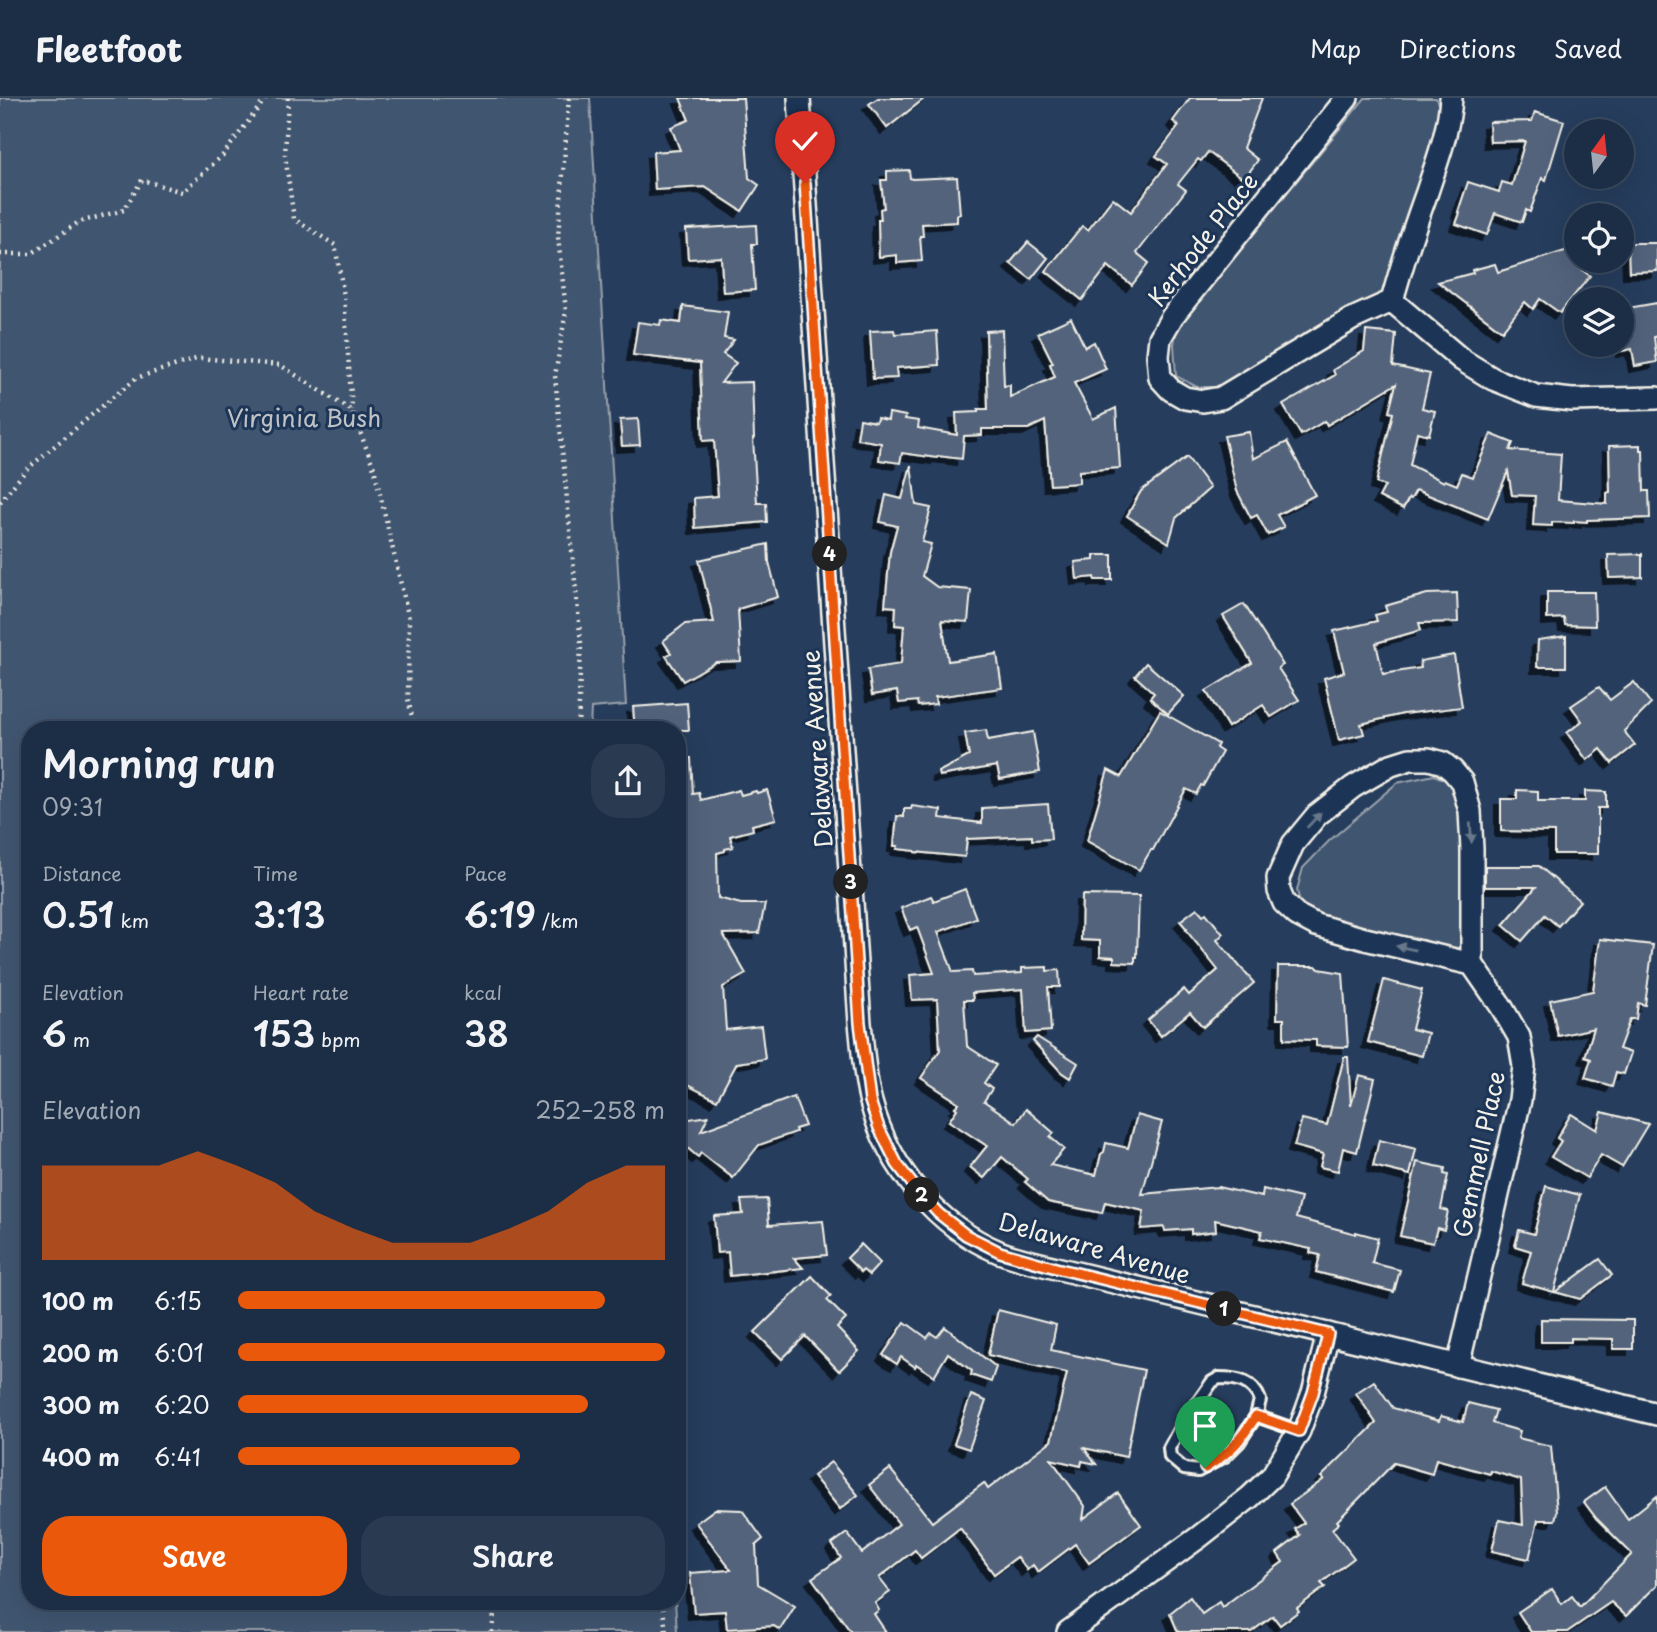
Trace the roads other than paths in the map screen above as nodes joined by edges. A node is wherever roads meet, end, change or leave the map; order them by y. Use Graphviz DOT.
graph roads {
  1 [pos="799,98"];
  2 [pos="1347,98"];
  3 [pos="1451,98"];
  4 [pos="1392,301"];
  5 [pos="1657,398"];
  6 [pos="1472,964"];
  7 [pos="1328,1334"];
  8 [pos="1458,1366"];
  9 [pos="1657,1414"];
  10 [pos="1256,1416"];
  11 [pos="1299,1431"];
  12 [pos="1068,1632"];
  1 -- 7 [label="street, Delaware Avenue"];
  2 -- 4 [label="street, Kerhode Place"];
  3 -- 4 [label="street"];
  4 -- 5 [label="street"];
  6 -- 6 [label="street, one-way"];
  6 -- 8 [label="street, Gemmell Place"];
  7 -- 8 [label="street, Delaware Avenue"];
  7 -- 11 [label="street"];
  8 -- 9 [label="street, Delaware Avenue"];
  10 -- 10 [label="lane"];
  10 -- 11 [label="lane"];
  11 -- 12 [label="street"];
}
